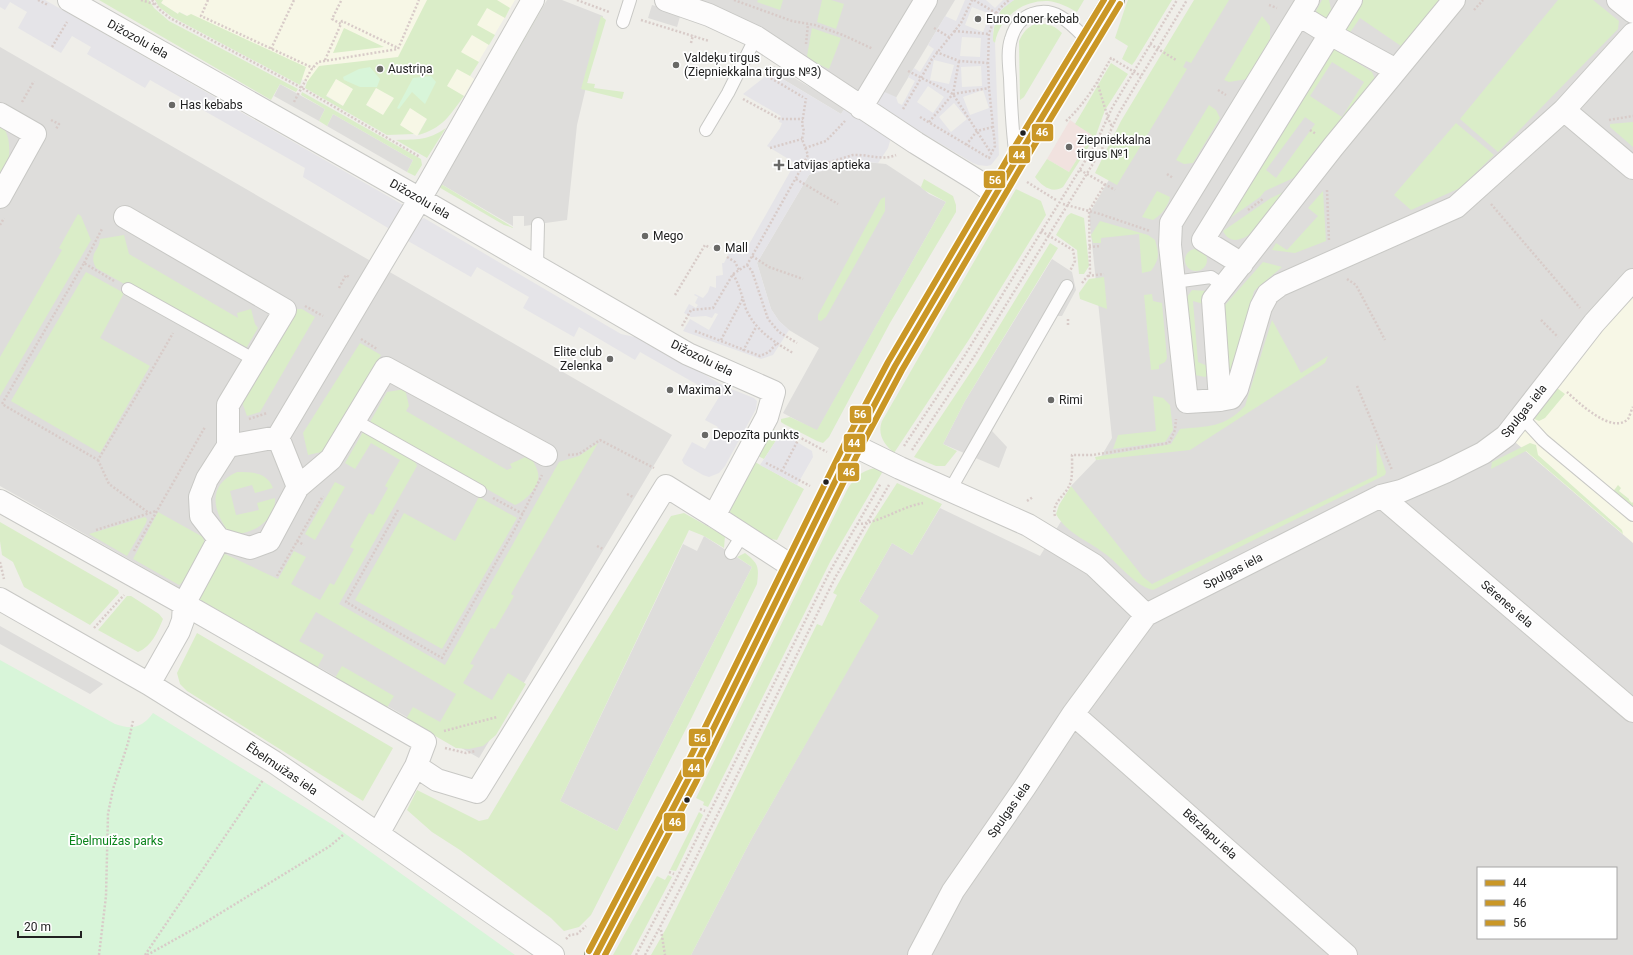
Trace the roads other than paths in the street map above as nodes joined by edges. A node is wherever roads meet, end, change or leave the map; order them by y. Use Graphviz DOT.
graph roads {
  1 [pos="533,0"];
  2 [pos="630,0"];
  3 [pos="666,0"];
  4 [pos="926,0"];
  5 [pos="1113,0"];
  6 [pos="1351,0"];
  7 [pos="1454,0"];
  8 [pos="1618,0"];
  9 [pos="1304,7"];
  10 [pos="69,9"];
  11 [pos="1633,12"];
  12 [pos="624,19"];
  13 [pos="1330,34"];
  14 [pos="1633,34"];
  15 [pos="756,37"];
  16 [pos="1088,41"];
  17 [pos="1396,70"];
  18 [pos="1564,110"];
  19 [pos="0,114"];
  20 [pos="853,114"];
  21 [pos="706,130"];
  22 [pos="1633,168"];
  23 [pos="1019,169"];
  24 [pos="424,192"];
  25 [pos="996,194"];
  26 [pos="0,197"];
  27 [pos="125,217"];
  28 [pos="1171,223"];
  29 [pos="538,224"];
  30 [pos="1203,240"];
  31 [pos="1242,264"];
  32 [pos="537,266"];
  33 [pos="1633,280"];
  34 [pos="1174,282"];
  35 [pos="1074,286"];
  36 [pos="1224,286"];
  37 [pos="128,289"];
  38 [pos="254,360"];
  39 [pos="1220,400"];
  40 [pos="1521,416"];
  41 [pos="354,420"];
  42 [pos="278,437"];
  43 [pos="854,445"];
  44 [pos="228,446"];
  45 [pos="546,455"];
  46 [pos="298,487"];
  47 [pos="950,490"];
  48 [pos="480,491"];
  49 [pos="1391,494"];
  50 [pos="0,501"];
  51 [pos="1633,514"];
  52 [pos="714,516"];
  53 [pos="742,534"];
  54 [pos="219,539"];
  55 [pos="731,553"];
  56 [pos="793,567"];
  57 [pos="2,589"];
  58 [pos="184,604"];
  59 [pos="1146,615"];
  60 [pos="149,684"];
  61 [pos="1633,711"];
  62 [pos="1073,714"];
  63 [pos="416,766"];
  64 [pos="378,834"];
  65 [pos="558,950"];
  66 [pos="922,954"];
  67 [pos="596,955"];
  68 [pos="1346,955"];
  1 -- 24 [label="street"];
  2 -- 12 [label="lane"];
  3 -- 15 [label="street"];
  4 -- 20 [label="street"];
  5 -- 16 [label="street"];
  6 -- 13 [label="street"];
  7 -- 17 [label="street"];
  8 -- 11 [label="street"];
  9 -- 13 [label="street"];
  9 -- 28 [label="street"];
  10 -- 24 [label="street, Dižozolu iela"];
  13 -- 17 [label="street"];
  13 -- 30 [label="street"];
  14 -- 18 [label="street"];
  15 -- 20 [label="street"];
  15 -- 21 [label="lane"];
  16 -- 23 [label="street"];
  16 -- 23 [label="lane"];
  17 -- 31 [label="street"];
  18 -- 22 [label="street"];
  18 -- 39 [label="street"];
  19 -- 26 [label="street"];
  20 -- 25 [label="street"];
  23 -- 25 [label="street"];
  24 -- 32 [label="street, Dižozolu iela"];
  24 -- 42 [label="street"];
  25 -- 43 [label="street"];
  27 -- 38 [label="street"];
  28 -- 30 [label="street"];
  28 -- 34 [label="street"];
  29 -- 32 [label="lane"];
  30 -- 31 [label="street"];
  31 -- 36 [label="street"];
  32 -- 52 [label="street, Dižozolu iela"];
  33 -- 40 [label="street, Spulgas iela"];
  34 -- 36 [label="lane"];
  34 -- 39 [label="street"];
  35 -- 47 [label="lane"];
  36 -- 39 [label="street"];
  37 -- 38 [label="lane"];
  38 -- 44 [label="street"];
  40 -- 49 [label="street, Spulgas iela"];
  40 -- 51 [label="lane"];
  41 -- 45 [label="street"];
  41 -- 46 [label="street"];
  41 -- 48 [label="lane"];
  42 -- 44 [label="street"];
  42 -- 46 [label="street"];
  43 -- 47 [label="street"];
  43 -- 56 [label="street"];
  44 -- 54 [label="street"];
  46 -- 54 [label="street"];
  47 -- 59 [label="street"];
  49 -- 59 [label="street, Spulgas iela"];
  49 -- 61 [label="street, Sērenes iela"];
  50 -- 58 [label="street"];
  52 -- 53 [label="street"];
  52 -- 63 [label="street"];
  53 -- 55 [label="lane"];
  53 -- 56 [label="street"];
  54 -- 58 [label="street"];
  56 -- 67 [label="street"];
  57 -- 60 [label="street, Ēbelmuižas iela"];
  58 -- 60 [label="street"];
  58 -- 63 [label="street"];
  59 -- 62 [label="street, Spulgas iela"];
  60 -- 64 [label="street, Ēbelmuižas iela"];
  62 -- 66 [label="street, Spulgas iela"];
  62 -- 68 [label="street, Bērzlapu iela"];
  63 -- 64 [label="street"];
  64 -- 65 [label="street, Ēbelmuižas iela"];
}
